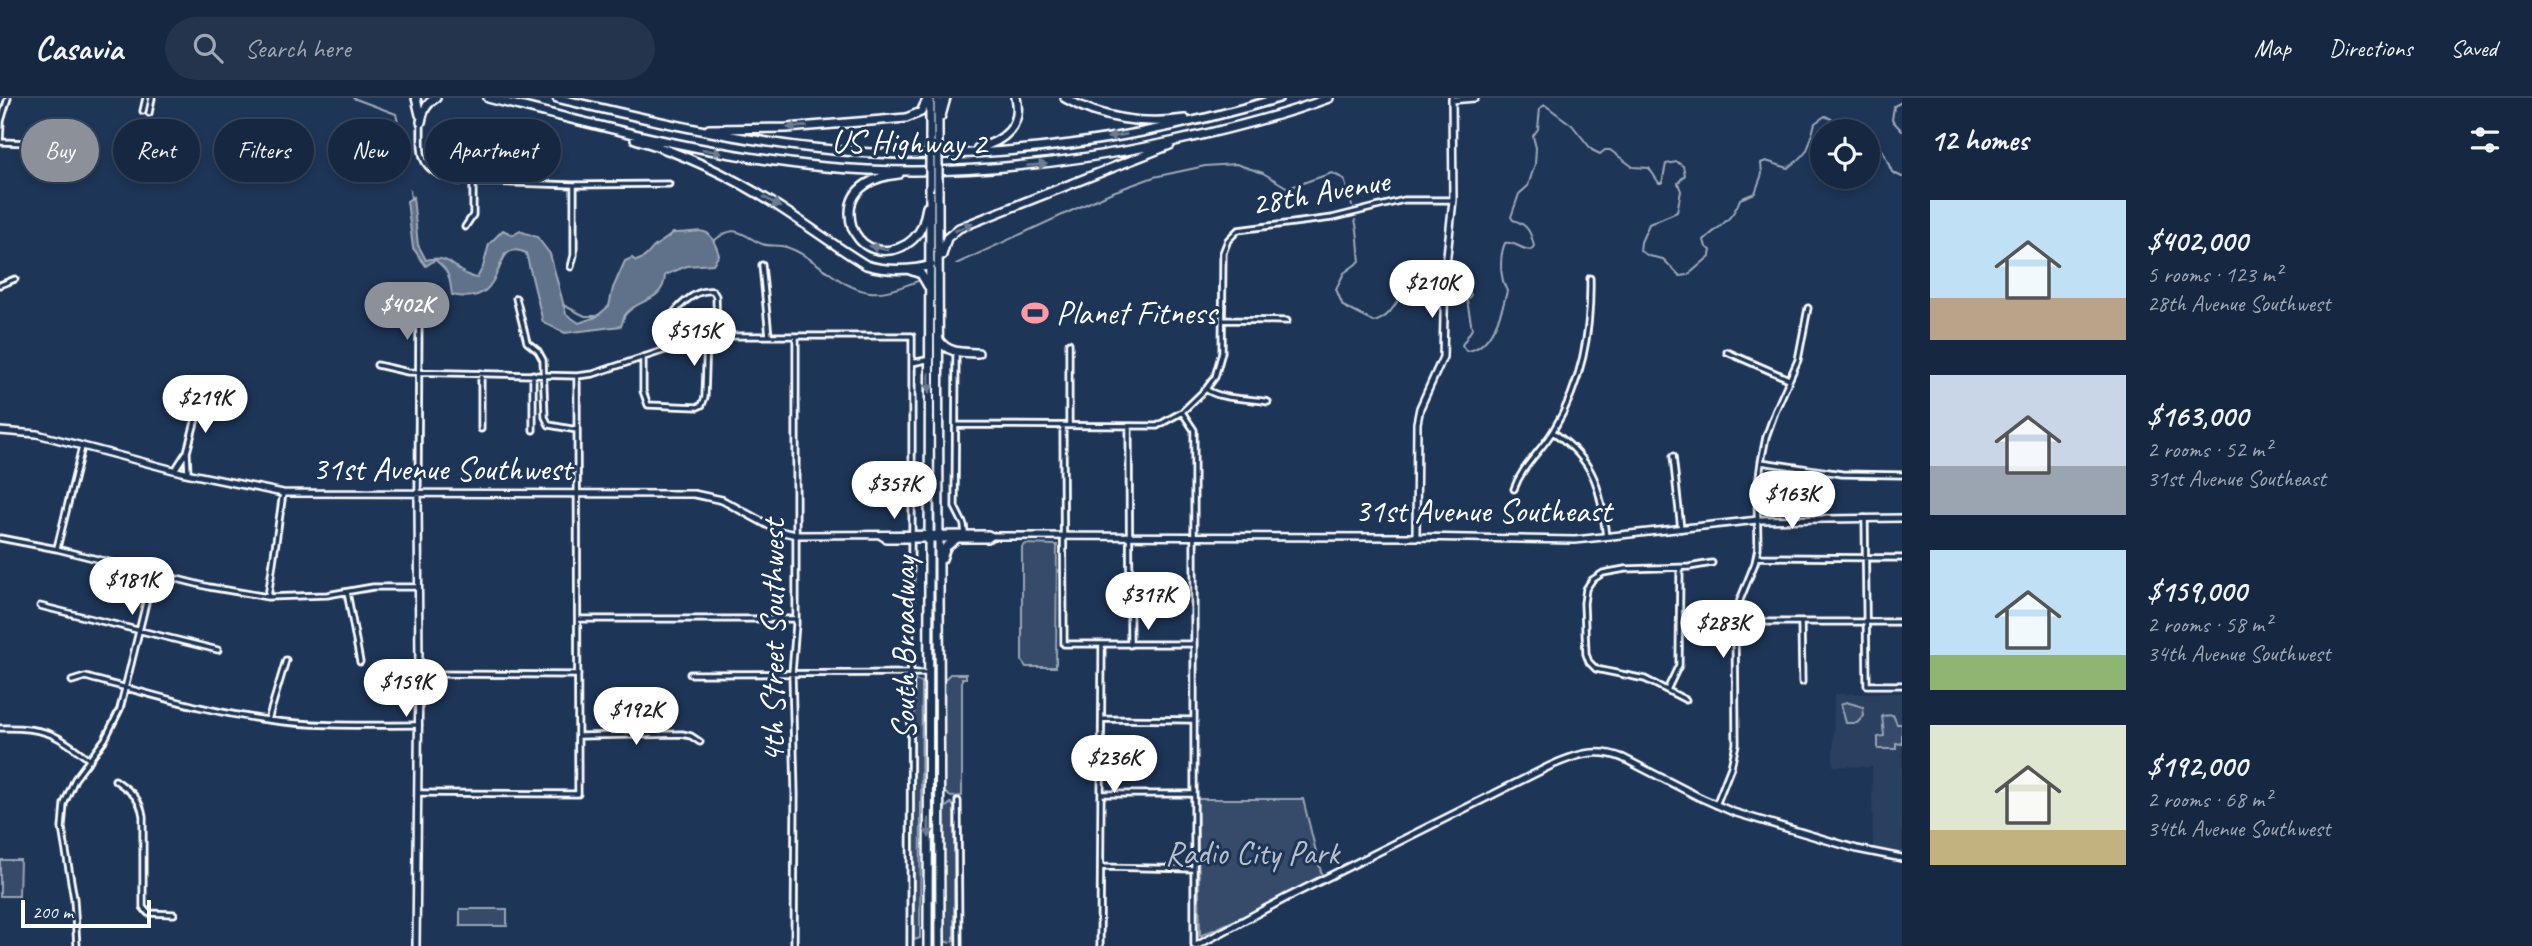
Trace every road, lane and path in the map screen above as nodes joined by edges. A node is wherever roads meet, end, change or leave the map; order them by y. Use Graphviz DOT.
graph roads {
  1 [pos="8,98"];
  2 [pos="146,98"];
  3 [pos="152,98"];
  4 [pos="416,98"];
  5 [pos="436,98"];
  6 [pos="478,98"];
  7 [pos="488,98"];
  8 [pos="558,98"];
  9 [pos="929,98"];
  10 [pos="938,98"];
  11 [pos="946,98"];
  12 [pos="1016,98"];
  13 [pos="1065,98"];
  14 [pos="1279,98"];
  15 [pos="1329,98"];
  16 [pos="1475,98"];
  17 [pos="1452,99"];
  18 [pos="497,100"];
  19 [pos="142,111"];
  20 [pos="149,113"];
  21 [pos="1223,114"];
  22 [pos="421,122"];
  23 [pos="670,124"];
  24 [pos="598,125"];
  25 [pos="936,135"];
  26 [pos="1177,141"];
  27 [pos="0,142"];
  28 [pos="21,142"];
  29 [pos="950,153"];
  30 [pos="425,161"];
  31 [pos="924,170"];
  32 [pos="473,182"];
  33 [pos="498,182"];
  34 [pos="669,184"];
  35 [pos="574,185"];
  36 [pos="933,189"];
  37 [pos="1453,200"];
  38 [pos="465,227"];
  39 [pos="939,248"];
  40 [pos="762,265"];
  41 [pos="930,266"];
  42 [pos="571,267"];
  43 [pos="905,269"];
  44 [pos="1590,278"];
  45 [pos="15,279"];
  46 [pos="0,285"];
  47 [pos="930,290"];
  48 [pos="516,298"];
  49 [pos="1808,308"];
  50 [pos="419,312"];
  51 [pos="1223,320"];
  52 [pos="1287,321"];
  53 [pos="662,327"];
  54 [pos="706,336"];
  55 [pos="717,336"];
  56 [pos="769,336"];
  57 [pos="796,336"];
  58 [pos="939,337"];
  59 [pos="1069,343"];
  60 [pos="978,352"];
  61 [pos="1727,352"];
  62 [pos="956,356"];
  63 [pos="643,357"];
  64 [pos="940,358"];
  65 [pos="928,360"];
  66 [pos="912,363"];
  67 [pos="377,365"];
  68 [pos="419,372"];
  69 [pos="481,373"];
  70 [pos="533,374"];
  71 [pos="545,374"];
  72 [pos="577,376"];
  73 [pos="1789,379"];
  74 [pos="1206,389"];
  75 [pos="1268,402"];
  76 [pos="198,411"];
  77 [pos="1182,412"];
  78 [pos="956,425"];
  79 [pos="1066,426"];
  80 [pos="1129,426"];
  81 [pos="481,429"];
  82 [pos="533,430"];
  83 [pos="577,430"];
  84 [pos="0,431"];
  85 [pos="1553,432"];
  86 [pos="82,445"];
  87 [pos="187,452"];
  88 [pos="1674,456"];
  89 [pos="1761,461"];
  90 [pos="174,470"];
  91 [pos="188,473"];
  92 [pos="1902,475"];
  93 [pos="1514,489"];
  94 [pos="283,493"];
  95 [pos="418,493"];
  96 [pos="578,495"];
  97 [pos="1865,518"];
  98 [pos="1902,518"];
  99 [pos="1758,520"];
  100 [pos="1681,529"];
  101 [pos="965,534"];
  102 [pos="796,535"];
  103 [pos="992,536"];
  104 [pos="1063,536"];
  105 [pos="1129,536"];
  106 [pos="1194,536"];
  107 [pos="911,537"];
  108 [pos="934,537"];
  109 [pos="1416,537"];
  110 [pos="0,538"];
  111 [pos="1606,538"];
  112 [pos="956,539"];
  113 [pos="57,549"];
  114 [pos="1756,557"];
  115 [pos="1865,558"];
  116 [pos="1902,558"];
  117 [pos="1712,562"];
  118 [pos="1680,568"];
  119 [pos="153,573"];
  120 [pos="929,578"];
  121 [pos="939,580"];
  122 [pos="419,587"];
  123 [pos="347,592"];
  124 [pos="268,597"];
  125 [pos="40,606"];
  126 [pos="578,619"];
  127 [pos="796,619"];
  128 [pos="939,621"];
  129 [pos="1735,622"];
  130 [pos="1801,622"];
  131 [pos="1866,622"];
  132 [pos="1902,622"];
  133 [pos="140,631"];
  134 [pos="1194,644"];
  135 [pos="1102,645"];
  136 [pos="1130,645"];
  137 [pos="218,650"];
  138 [pos="286,660"];
  139 [pos="360,662"];
  140 [pos="940,670"];
  141 [pos="792,673"];
  142 [pos="929,673"];
  143 [pos="419,674"];
  144 [pos="690,674"];
  145 [pos="911,674"];
  146 [pos="578,675"];
  147 [pos="72,681"];
  148 [pos="1802,682"];
  149 [pos="1902,685"];
  150 [pos="126,688"];
  151 [pos="1667,689"];
  152 [pos="1686,700"];
  153 [pos="1102,719"];
  154 [pos="268,720"];
  155 [pos="930,720"];
  156 [pos="1194,720"];
  157 [pos="419,725"];
  158 [pos="0,728"];
  159 [pos="578,736"];
  160 [pos="700,743"];
  161 [pos="940,752"];
  162 [pos="90,760"];
  163 [pos="115,780"];
  164 [pos="418,793"];
  165 [pos="1101,794"];
  166 [pos="1194,794"];
  167 [pos="940,800"];
  168 [pos="958,801"];
  169 [pos="1716,805"];
  170 [pos="1902,858"];
  171 [pos="1102,867"];
  172 [pos="1194,869"];
  173 [pos="174,914"];
  174 [pos="77,946"];
  175 [pos="416,946"];
  176 [pos="794,946"];
  177 [pos="910,946"];
  178 [pos="928,946"];
  179 [pos="940,946"];
  180 [pos="959,946"];
  181 [pos="1100,946"];
  182 [pos="1195,946"];
  1 -- 27 [label="street"];
  2 -- 19 [label="street"];
  3 -- 20 [label="street"];
  4 -- 22 [label="highway"];
  5 -- 22 [label="highway"];
  6 -- 18 [label="highway"];
  7 -- 18 [label="highway, US Highway 2"];
  8 -- 23 [label="highway, US Highway 2"];
  9 -- 23 [label="highway, one-way"];
  9 -- 25 [label="highway, South Broadway"];
  10 -- 25 [label="highway, South Broadway"];
  11 -- 25 [label="highway"];
  12 -- 29 [label="highway"];
  13 -- 21 [label="highway"];
  14 -- 21 [label="highway, US Highway 2"];
  15 -- 26 [label="highway, US Highway 2"];
  16 -- 17 [label="street"];
  17 -- 37 [label="street"];
  18 -- 24 [label="highway, US Highway 2"];
  21 -- 29 [label="highway, US Highway 2, one-way"];
  22 -- 30 [label="street"];
  23 -- 29 [label="highway, US Highway 2"];
  24 -- 31 [label="highway, US Highway 2, one-way"];
  24 -- 43 [label="highway, one-way"];
  25 -- 36 [label="highway, South Broadway, bridge"];
  31 -- 26 [label="highway, US Highway 2, one-way"];
  58 -- 26 [label="highway, one-way"];
  27 -- 28 [label="street"];
  36 -- 31 [label="highway, one-way"];
  32 -- 38 [label="street"];
  33 -- 35 [label="street"];
  34 -- 35 [label="street"];
  35 -- 42 [label="street"];
  36 -- 39 [label="highway, South Broadway"];
  36 -- 41 [label="highway, South Broadway"];
  37 -- 51 [label="street, 28th Avenue"];
  37 -- 109 [label="street"];
  39 -- 41 [label="highway"];
  39 -- 58 [label="highway, South Broadway"];
  40 -- 56 [label="street"];
  41 -- 43 [label="highway"];
  41 -- 47 [label="highway, South Broadway"];
  43 -- 47 [label="highway"];
  44 -- 85 [label="street"];
  45 -- 46 [label="street"];
  47 -- 65 [label="highway, South Broadway"];
  48 -- 71 [label="street"];
  49 -- 73 [label="street"];
  50 -- 68 [label="street"];
  51 -- 52 [label="street"];
  51 -- 74 [label="street, 28th Avenue"];
  53 -- 55 [label="street"];
  54 -- 55 [label="street"];
  54 -- 63 [label="street"];
  54 -- 63 [label="street"];
  55 -- 56 [label="street"];
  56 -- 57 [label="street"];
  57 -- 66 [label="street"];
  57 -- 102 [label="street, 4th Street Southwest"];
  58 -- 60 [label="highway"];
  58 -- 64 [label="highway, South Broadway"];
  59 -- 79 [label="street"];
  61 -- 73 [label="street"];
  62 -- 78 [label="street"];
  63 -- 72 [label="street"];
  64 -- 65 [label="street"];
  64 -- 108 [label="highway, South Broadway"];
  65 -- 66 [label="street"];
  65 -- 108 [label="highway, South Broadway, one-way"];
  66 -- 107 [label="street"];
  67 -- 68 [label="street"];
  68 -- 69 [label="street"];
  68 -- 95 [label="street"];
  69 -- 70 [label="street"];
  69 -- 81 [label="street"];
  70 -- 71 [label="street"];
  70 -- 82 [label="street"];
  71 -- 72 [label="street"];
  71 -- 83 [label="street"];
  72 -- 83 [label="street"];
  73 -- 89 [label="street"];
  74 -- 75 [label="street"];
  74 -- 77 [label="street"];
  76 -- 87 [label="street"];
  77 -- 80 [label="street"];
  77 -- 106 [label="street"];
  78 -- 79 [label="street"];
  78 -- 101 [label="street"];
  79 -- 80 [label="street"];
  79 -- 104 [label="street"];
  80 -- 105 [label="street"];
  83 -- 96 [label="street"];
  84 -- 86 [label="street, 31st Avenue Southwest"];
  85 -- 93 [label="street"];
  85 -- 111 [label="street"];
  86 -- 90 [label="street, 31st Avenue Southwest"];
  86 -- 113 [label="street"];
  87 -- 90 [label="street"];
  87 -- 91 [label="street"];
  88 -- 100 [label="street"];
  89 -- 92 [label="street"];
  89 -- 99 [label="street"];
  90 -- 91 [label="street, 31st Avenue Southwest"];
  91 -- 94 [label="street, 31st Avenue Southwest"];
  94 -- 95 [label="street, 31st Avenue Southwest"];
  94 -- 124 [label="street"];
  95 -- 96 [label="street, 31st Avenue Southwest"];
  95 -- 122 [label="street"];
  96 -- 102 [label="street, 31st Avenue Southwest"];
  96 -- 126 [label="street"];
  97 -- 98 [label="street, 31st Avenue Southeast"];
  97 -- 99 [label="street, 31st Avenue Southeast"];
  97 -- 115 [label="street"];
  99 -- 100 [label="street, 31st Avenue Southeast"];
  99 -- 114 [label="street"];
  100 -- 111 [label="street, 31st Avenue Southeast"];
  101 -- 103 [label="street, 31st Avenue Southwest"];
  101 -- 108 [label="street, 31st Avenue Southwest"];
  102 -- 107 [label="street, 31st Avenue Southwest"];
  102 -- 127 [label="street, 4th Street Southwest"];
  103 -- 104 [label="street, 31st Avenue Southwest"];
  103 -- 112 [label="street, 31st Avenue Southwest"];
  104 -- 105 [label="street, 31st Avenue Southeast"];
  104 -- 135 [label="street"];
  105 -- 106 [label="street, 31st Avenue Southeast"];
  105 -- 136 [label="street"];
  106 -- 109 [label="street, 31st Avenue Southeast"];
  106 -- 134 [label="street"];
  107 -- 108 [label="street, 31st Avenue Southwest"];
  107 -- 145 [label="street"];
  108 -- 112 [label="street, 31st Avenue Southwest"];
  108 -- 120 [label="highway, South Broadway"];
  108 -- 121 [label="highway, South Broadway"];
  108 -- 128 [label="highway"];
  109 -- 111 [label="street, 31st Avenue Southeast"];
  110 -- 113 [label="street"];
  112 -- 121 [label="highway"];
  113 -- 119 [label="street"];
  114 -- 115 [label="street"];
  114 -- 129 [label="street"];
  115 -- 116 [label="street"];
  115 -- 131 [label="street"];
  117 -- 118 [label="street"];
  118 -- 151 [label="street"];
  118 -- 151 [label="street"];
  119 -- 124 [label="street"];
  119 -- 133 [label="street"];
  120 -- 140 [label="highway"];
  120 -- 142 [label="highway, South Broadway"];
  121 -- 128 [label="highway, South Broadway"];
  122 -- 123 [label="street"];
  122 -- 143 [label="street"];
  123 -- 124 [label="street"];
  123 -- 139 [label="street"];
  125 -- 133 [label="street"];
  126 -- 127 [label="street"];
  126 -- 146 [label="street"];
  127 -- 141 [label="street, 4th Street Southwest"];
  128 -- 140 [label="highway, South Broadway"];
  129 -- 130 [label="street"];
  129 -- 169 [label="street"];
  130 -- 131 [label="street"];
  130 -- 148 [label="street"];
  131 -- 132 [label="street"];
  131 -- 149 [label="street"];
  133 -- 137 [label="street"];
  133 -- 150 [label="street"];
  134 -- 136 [label="street"];
  134 -- 156 [label="street"];
  135 -- 136 [label="street"];
  135 -- 153 [label="street"];
  138 -- 154 [label="street"];
  140 -- 161 [label="highway, South Broadway"];
  141 -- 144 [label="street"];
  141 -- 145 [label="street"];
  141 -- 176 [label="street, 4th Street Southwest"];
  142 -- 145 [label="street"];
  142 -- 155 [label="highway, South Broadway"];
  142 -- 161 [label="highway"];
  143 -- 146 [label="street"];
  143 -- 157 [label="street"];
  145 -- 177 [label="street"];
  146 -- 159 [label="street"];
  147 -- 150 [label="street"];
  150 -- 154 [label="street"];
  150 -- 162 [label="street"];
  151 -- 152 [label="street"];
  153 -- 156 [label="street"];
  153 -- 165 [label="street"];
  154 -- 157 [label="street"];
  155 -- 167 [label="highway"];
  155 -- 178 [label="highway, South Broadway, one-way"];
  156 -- 166 [label="street"];
  157 -- 164 [label="street"];
  158 -- 162 [label="street"];
  159 -- 160 [label="street"];
  159 -- 164 [label="street"];
  161 -- 167 [label="highway, South Broadway"];
  162 -- 174 [label="street"];
  163 -- 173 [label="street"];
  164 -- 175 [label="street"];
  165 -- 166 [label="street"];
  165 -- 171 [label="street"];
  166 -- 172 [label="street"];
  167 -- 179 [label="highway, South Broadway"];
  168 -- 180 [label="street"];
  169 -- 170 [label="street"];
  169 -- 182 [label="street"];
  171 -- 172 [label="street"];
  171 -- 181 [label="street"];
  172 -- 182 [label="street"];
}
